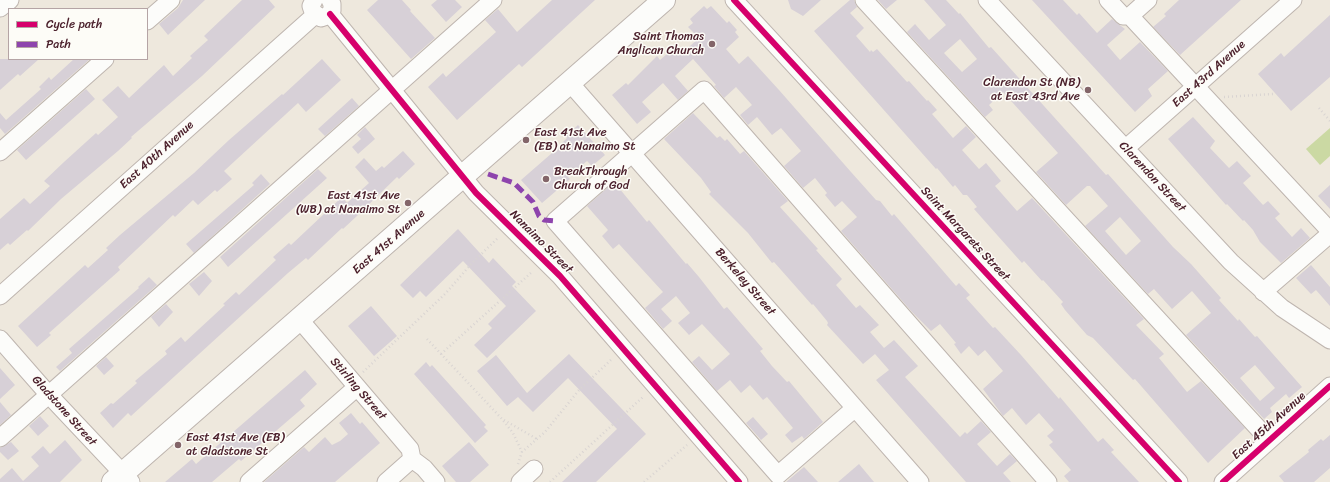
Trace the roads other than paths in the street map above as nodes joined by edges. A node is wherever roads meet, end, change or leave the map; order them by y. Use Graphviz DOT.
graph roads {
  1 [pos="10,0"];
  2 [pos="171,0"];
  3 [pos="493,0"];
  4 [pos="664,0"];
  5 [pos="734,0"];
  6 [pos="864,0"];
  7 [pos="1108,0"];
  8 [pos="1148,0"];
  9 [pos="1293,0"];
  10 [pos="992,2"];
  11 [pos="325,5"];
  12 [pos="0,8"];
  13 [pos="1130,16"];
  14 [pos="148,20"];
  15 [pos="104,60"];
  16 [pos="570,83"];
  17 [pos="392,88"];
  18 [pos="1200,91"];
  19 [pos="1126,148"];
  20 [pos="0,152"];
  21 [pos="632,153"];
  22 [pos="463,176"];
  23 [pos="1330,231"];
  24 [pos="1330,234"];
  25 [pos="1263,292"];
  26 [pos="0,296"];
  27 [pos="300,320"];
  28 [pos="0,339"];
  29 [pos="1330,340"];
  30 [pos="360,379"];
  31 [pos="1330,386"];
  32 [pos="49,395"];
  33 [pos="855,408"];
  34 [pos="0,438"];
  35 [pos="1269,440"];
  36 [pos="412,459"];
  37 [pos="122,479"];
  38 [pos="249,482"];
  39 [pos="386,482"];
  40 [pos="436,482"];
  41 [pos="739,482"];
  42 [pos="920,482"];
  43 [pos="1048,482"];
  44 [pos="1180,482"];
  45 [pos="1223,482"];
  1 -- 12 [label="street"];
  2 -- 14 [label="street"];
  3 -- 17 [label="street"];
  4 -- 16 [label="main road, East 41st Avenue"];
  5 -- 44 [label="street, Saint Margarets Street"];
  6 -- 35 [label="street"];
  7 -- 13 [label="street"];
  8 -- 13 [label="street"];
  9 -- 18 [label="street, East 43rd Avenue"];
  10 -- 19 [label="street, Clarendon Street"];
  11 -- 17 [label="street, Nanaimo Street"];
  11 -- 26 [label="street, East 40th Avenue"];
  13 -- 18 [label="street"];
  15 -- 20 [label="street"];
  16 -- 21 [label="street, Berkeley Street"];
  16 -- 22 [label="main road, East 41st Avenue"];
  17 -- 22 [label="street, Nanaimo Street"];
  17 -- 32 [label="street"];
  18 -- 19 [label="street, East 43rd Avenue"];
  18 -- 23 [label="street"];
  19 -- 25 [label="street, Clarendon Street"];
  21 -- 33 [label="street, Berkeley Street"];
  21 -- 33 [label="street"];
  21 -- 43 [label="street"];
  22 -- 27 [label="main road, East 41st Avenue"];
  22 -- 41 [label="street, Nanaimo Street"];
  24 -- 25 [label="street"];
  25 -- 29 [label="street, Clarendon Street"];
  27 -- 30 [label="street, Stirling Street"];
  27 -- 37 [label="main road, East 41st Avenue"];
  28 -- 32 [label="street, Gladstone Street"];
  30 -- 36 [label="street, Stirling Street"];
  30 -- 38 [label="street"];
  31 -- 35 [label="street, East 45th Avenue"];
  32 -- 34 [label="street"];
  32 -- 37 [label="street, Gladstone Street"];
  33 -- 42 [label="street, Berkeley Street"];
  35 -- 45 [label="street, East 45th Avenue"];
  36 -- 39 [label="street"];
  36 -- 40 [label="street"];
}
